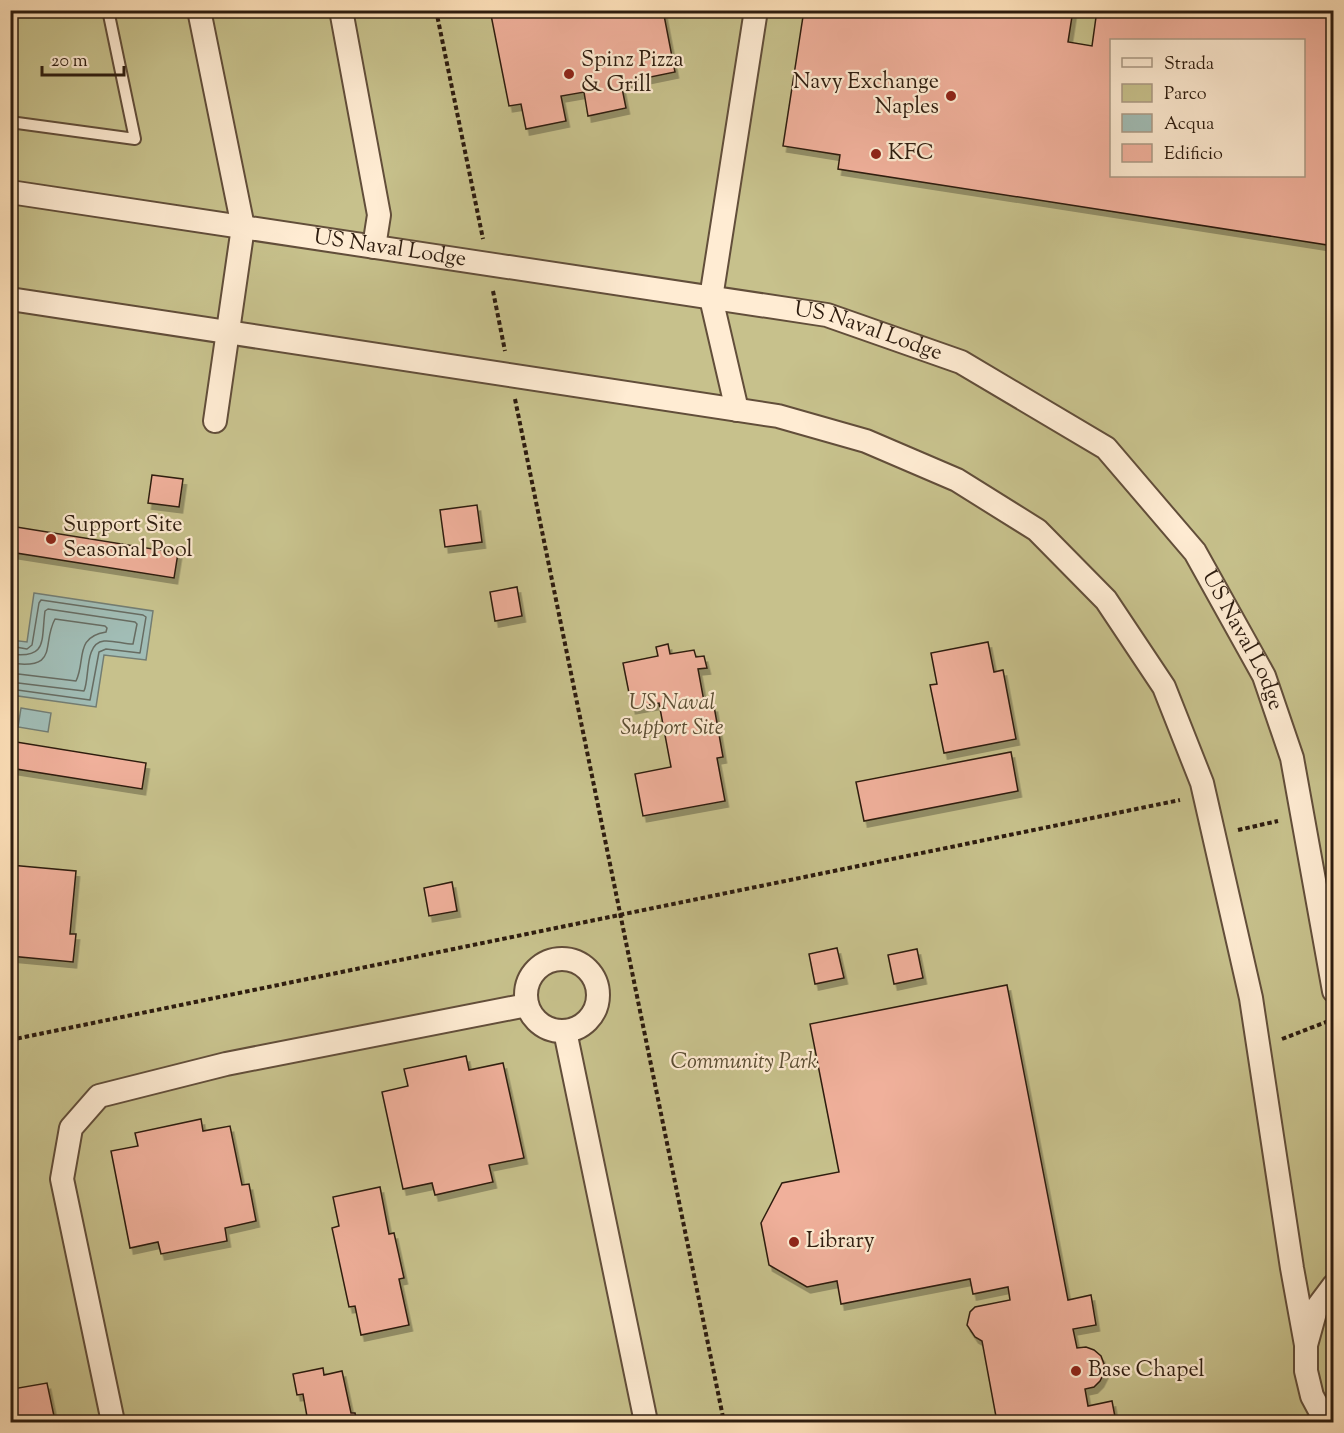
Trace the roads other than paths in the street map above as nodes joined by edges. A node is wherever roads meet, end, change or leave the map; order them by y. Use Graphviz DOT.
graph roads {
  1 [pos="108,10"];
  2 [pos="200,10"];
  3 [pos="341,10"];
  4 [pos="756,10"];
  5 [pos="10,122"];
  6 [pos="10,192"];
  7 [pos="243,227"];
  8 [pos="374,247"];
  9 [pos="711,298"];
  10 [pos="10,299"];
  11 [pos="228,333"];
  12 [pos="737,410"];
  13 [pos="215,421"];
  14 [pos="1334,991"];
  15 [pos="527,1005"];
  16 [pos="565,1031"];
  17 [pos="1334,1284"];
  18 [pos="1306,1345"];
  19 [pos="1312,1396"];
  20 [pos="113,1422"];
  21 [pos="646,1422"];
  22 [pos="1314,1422"];
  23 [pos="1326,1422"];
  1 -- 5 [label="lane"];
  2 -- 7 [label="street"];
  3 -- 8 [label="street"];
  4 -- 9 [label="street"];
  6 -- 7 [label="street, US Naval Lodge"];
  7 -- 8 [label="street, US Naval Lodge"];
  7 -- 11 [label="street"];
  8 -- 9 [label="street, US Naval Lodge"];
  9 -- 12 [label="street"];
  9 -- 14 [label="street, US Naval Lodge"];
  10 -- 11 [label="street"];
  11 -- 12 [label="street"];
  11 -- 13 [label="street"];
  12 -- 18 [label="street"];
  15 -- 16 [label="street"];
  15 -- 16 [label="street"];
  15 -- 20 [label="street"];
  16 -- 21 [label="street"];
  17 -- 18 [label="street"];
  18 -- 19 [label="street"];
  19 -- 22 [label="street"];
  19 -- 23 [label="street"];
}
